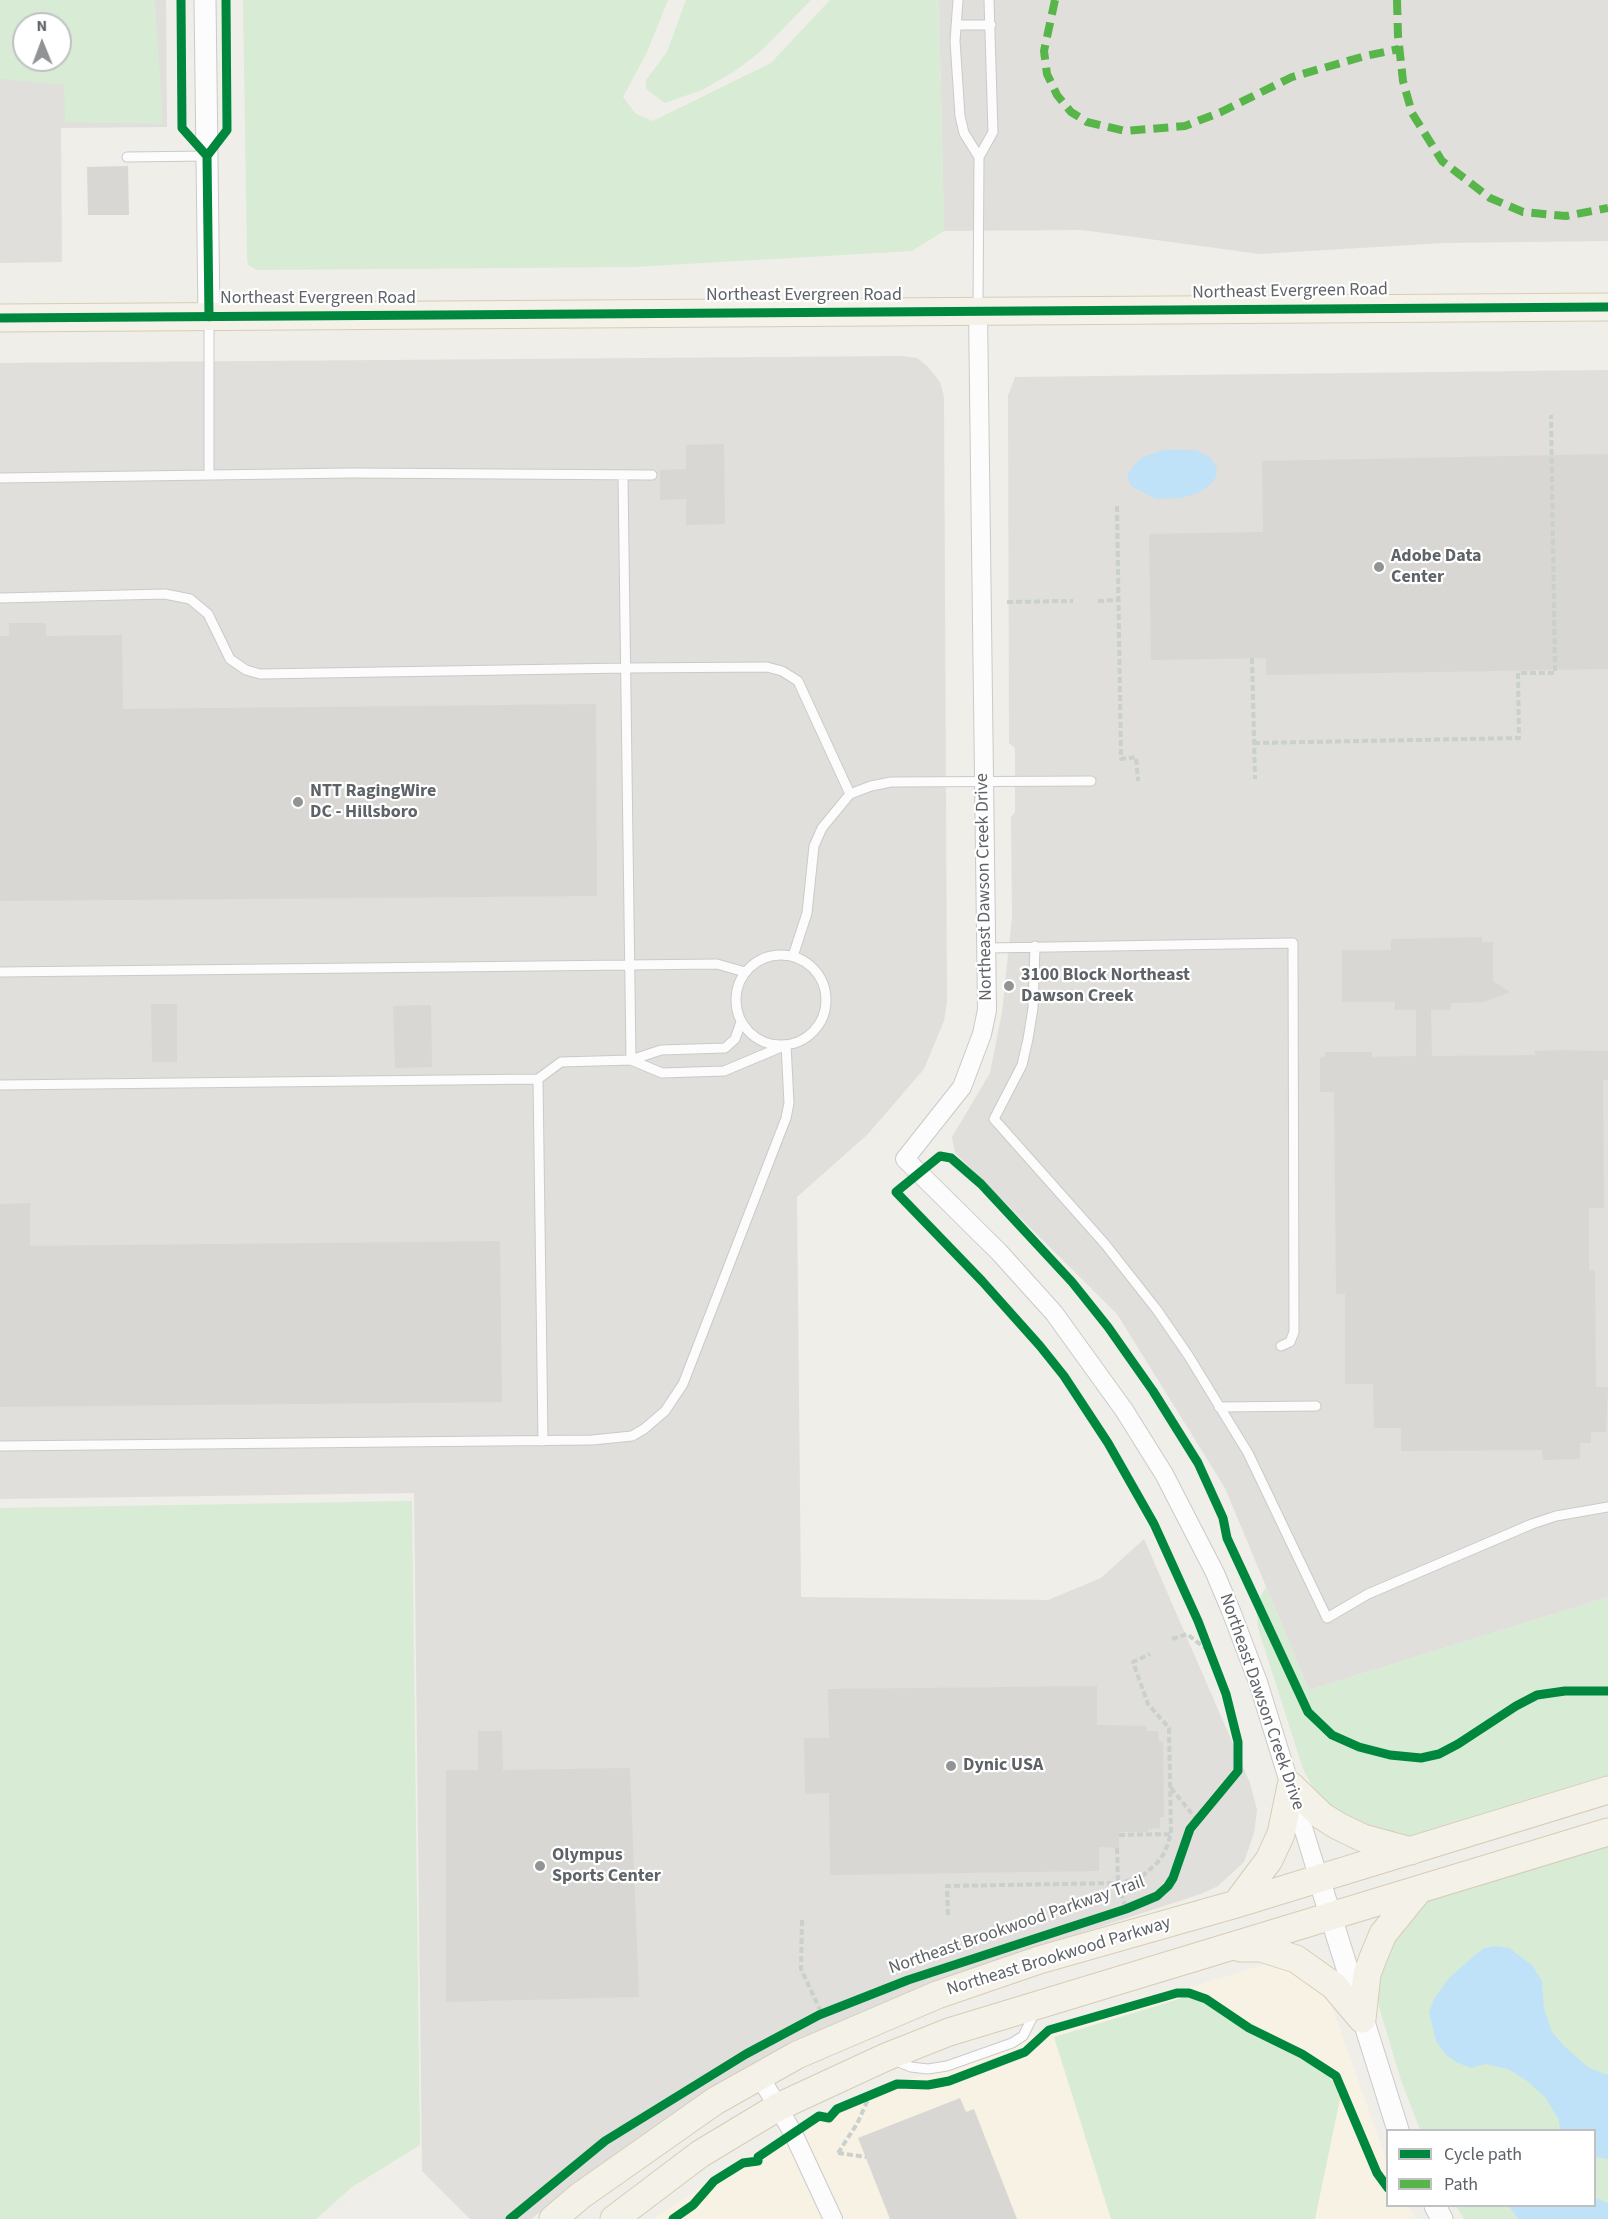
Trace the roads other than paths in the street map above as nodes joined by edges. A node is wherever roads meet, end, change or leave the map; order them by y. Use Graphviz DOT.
graph roads {
  1 [pos="205,0"];
  2 [pos="958,0"];
  3 [pos="989,0"];
  4 [pos="956,25"];
  5 [pos="991,25"];
  6 [pos="207,156"];
  7 [pos="127,157"];
  8 [pos="979,157"];
  9 [pos="1608,307"];
  10 [pos="978,311"];
  11 [pos="209,317"];
  12 [pos="0,318"];
  13 [pos="209,475"];
  14 [pos="652,475"];
  15 [pos="623,476"];
  16 [pos="0,478"];
  17 [pos="0,598"];
  18 [pos="626,668"];
  19 [pos="1091,781"];
  20 [pos="983,783"];
  21 [pos="850,794"];
  22 [pos="1035,946"];
  23 [pos="988,948"];
  24 [pos="793,956"];
  25 [pos="630,965"];
  26 [pos="0,972"];
  27 [pos="745,972"];
  28 [pos="741,1022"];
  29 [pos="786,1045"];
  30 [pos="631,1060"];
  31 [pos="538,1079"];
  32 [pos="0,1085"];
  33 [pos="1281,1346"];
  34 [pos="1316,1406"];
  35 [pos="1219,1407"];
  36 [pos="543,1441"];
  37 [pos="0,1446"];
  38 [pos="1608,1508"];
  39 [pos="1291,1785"];
  40 [pos="1608,1790"];
  41 [pos="1608,1832"];
  42 [pos="1413,1851"];
  43 [pos="1319,1879"];
  44 [pos="1418,1891"];
  45 [pos="1236,1904"];
  46 [pos="1331,1917"];
  47 [pos="1228,1948"];
  48 [pos="1362,2019"];
  49 [pos="759,2075"];
  50 [pos="778,2107"];
  51 [pos="1398,2129"];
  52 [pos="553,2219"];
  53 [pos="614,2219"];
  54 [pos="833,2219"];
  1 -- 6 [label="street"];
  2 -- 4 [label="lane"];
  3 -- 5 [label="lane"];
  4 -- 5 [label="lane"];
  4 -- 8 [label="lane"];
  5 -- 8 [label="lane"];
  6 -- 7 [label="lane"];
  6 -- 11 [label="street"];
  8 -- 10 [label="lane"];
  9 -- 10 [label="main road, Northeast Evergreen Road"];
  10 -- 11 [label="main road, Northeast Evergreen Road"];
  10 -- 20 [label="street, Northeast Dawson Creek Drive"];
  11 -- 12 [label="main road, Northeast Evergreen Road"];
  11 -- 13 [label="lane"];
  13 -- 15 [label="lane"];
  13 -- 16 [label="lane"];
  14 -- 15 [label="lane"];
  15 -- 18 [label="lane"];
  17 -- 18 [label="lane"];
  18 -- 21 [label="lane"];
  18 -- 25 [label="lane"];
  19 -- 20 [label="lane"];
  20 -- 21 [label="lane"];
  20 -- 23 [label="street, Northeast Dawson Creek Drive"];
  21 -- 24 [label="lane"];
  22 -- 23 [label="lane"];
  22 -- 33 [label="lane"];
  22 -- 35 [label="lane"];
  23 -- 39 [label="street, Northeast Dawson Creek Drive"];
  24 -- 27 [label="lane"];
  24 -- 29 [label="lane"];
  25 -- 26 [label="lane"];
  25 -- 27 [label="lane"];
  25 -- 30 [label="lane"];
  27 -- 28 [label="lane"];
  28 -- 29 [label="lane"];
  28 -- 30 [label="lane"];
  29 -- 30 [label="lane"];
  29 -- 36 [label="lane"];
  30 -- 31 [label="lane"];
  31 -- 32 [label="lane"];
  31 -- 36 [label="lane"];
  34 -- 35 [label="lane"];
  35 -- 38 [label="lane"];
  36 -- 37 [label="lane"];
  39 -- 42 [label="main road"];
  39 -- 43 [label="street, Northeast Dawson Creek Drive"];
  39 -- 45 [label="main road"];
  40 -- 42 [label="main road, Northeast Brookwood Parkway"];
  41 -- 44 [label="main road"];
  42 -- 43 [label="main road, Northeast Brookwood Parkway"];
  43 -- 45 [label="main road, Northeast Brookwood Parkway"];
  43 -- 46 [label="street, Northeast Dawson Creek Drive"];
  44 -- 46 [label="main road"];
  44 -- 48 [label="main road"];
  45 -- 49 [label="main road, Northeast Brookwood Parkway"];
  46 -- 47 [label="main road"];
  46 -- 48 [label="street, Northeast Dawson Creek Drive"];
  47 -- 48 [label="main road"];
  47 -- 50 [label="main road"];
  48 -- 51 [label="street, Northeast Dawson Creek Drive"];
  49 -- 50 [label="street"];
  49 -- 52 [label="main road, Northeast Brookwood Parkway"];
  50 -- 53 [label="main road"];
  50 -- 54 [label="street"];
}
